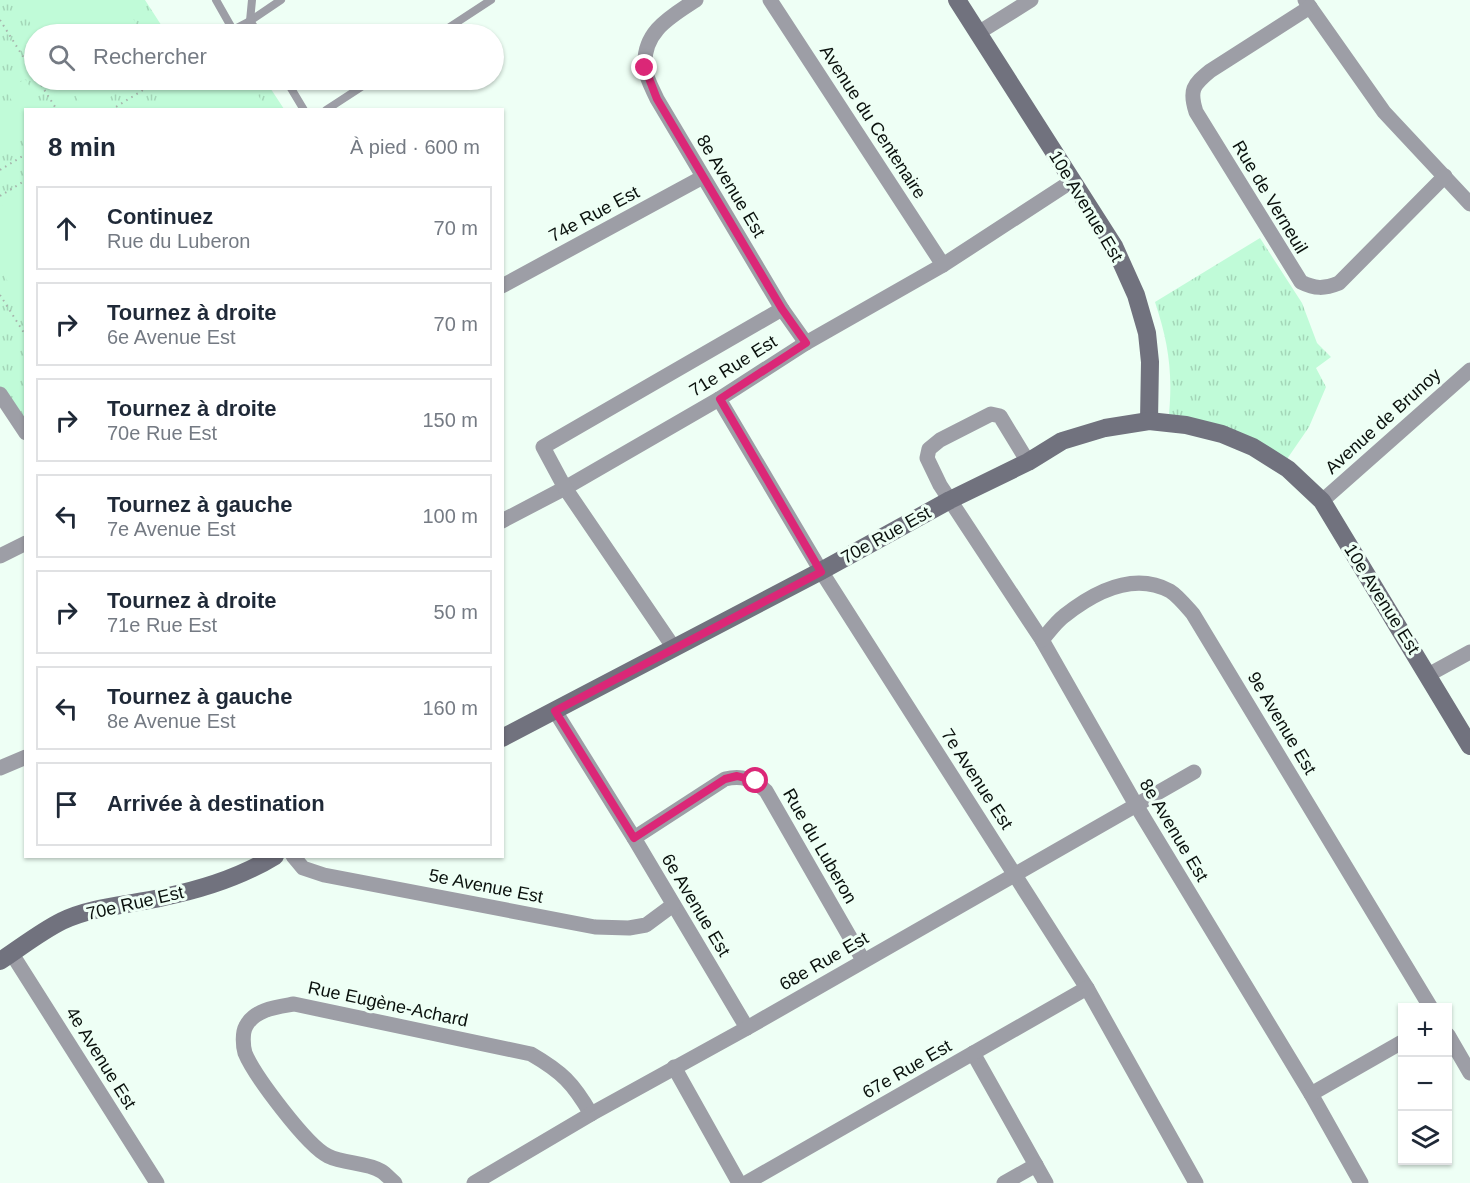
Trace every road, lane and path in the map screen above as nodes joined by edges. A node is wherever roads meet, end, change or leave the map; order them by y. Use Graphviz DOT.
graph roads {
  1 [pos="216,0"];
  2 [pos="252,0"];
  3 [pos="281,0"];
  4 [pos="491,0"];
  5 [pos="696,0"];
  6 [pos="770,0"];
  7 [pos="957,0"];
  8 [pos="1031,0"];
  9 [pos="1308,3"];
  10 [pos="0,20"];
  11 [pos="250,21"];
  12 [pos="230,24"];
  13 [pos="244,24"];
  14 [pos="252,24"];
  15 [pos="454,24"];
  16 [pos="978,33"];
  17 [pos="24,58"];
  18 [pos="44,90"];
  19 [pos="143,90"];
  20 [pos="292,90"];
  21 [pos="357,90"];
  22 [pos="56,108"];
  23 [pos="114,108"];
  24 [pos="303,108"];
  25 [pos="329,108"];
  26 [pos="24,155"];
  27 [pos="0,170"];
  28 [pos="1444,176"];
  29 [pos="704,177"];
  30 [pos="24,181"];
  31 [pos="1072,181"];
  32 [pos="0,196"];
  33 [pos="1470,204"];
  34 [pos="943,265"];
  35 [pos="504,285"];
  36 [pos="0,295"];
  37 [pos="782,309"];
  38 [pos="24,333"];
  39 [pos="806,343"];
  40 [pos="1470,370"];
  41 [pos="0,394"];
  42 [pos="720,399"];
  43 [pos="1149,421"];
  44 [pos="24,430"];
  45 [pos="1028,462"];
  46 [pos="565,488"];
  47 [pos="950,500"];
  48 [pos="1322,501"];
  49 [pos="504,520"];
  50 [pos="24,544"];
  51 [pos="0,556"];
  52 [pos="821,572"];
  53 [pos="1042,640"];
  54 [pos="674,648"];
  55 [pos="1470,652"];
  56 [pos="1428,675"];
  57 [pos="555,711"];
  58 [pos="504,737"];
  59 [pos="1470,746"];
  60 [pos="24,758"];
  61 [pos="0,768"];
  62 [pos="1194,772"];
  63 [pos="1136,805"];
  64 [pos="634,838"];
  65 [pos="272,858"];
  66 [pos="294,858"];
  67 [pos="1015,874"];
  68 [pos="673,905"];
  69 [pos="6,957"];
  70 [pos="864,960"];
  71 [pos="1088,988"];
  72 [pos="1428,1003"];
  73 [pos="747,1028"];
  74 [pos="1452,1042"];
  75 [pos="1398,1044"];
  76 [pos="973,1053"];
  77 [pos="674,1067"];
  78 [pos="1470,1073"];
  79 [pos="1311,1094"];
  80 [pos="591,1114"];
  81 [pos="1036,1165"];
  82 [pos="157,1183"];
  83 [pos="395,1183"];
  84 [pos="474,1183"];
  85 [pos="739,1183"];
  86 [pos="746,1183"];
  87 [pos="1004,1183"];
  88 [pos="1046,1183"];
  89 [pos="1196,1183"];
  90 [pos="1361,1183"];
  1 -- 12 [label="lane"];
  2 -- 11 [label="lane"];
  3 -- 11 [label="lane"];
  4 -- 15 [label="lane"];
  5 -- 29 [label="street, 8e Avenue Est"];
  6 -- 34 [label="street, Avenue du Centenaire"];
  7 -- 16 [label="street, 10e Avenue Est"];
  8 -- 16 [label="street"];
  9 -- 28 [label="street"];
  9 -- 28 [label="street, Rue de Verneuil"];
  10 -- 17 [label="path"];
  11 -- 13 [label="lane"];
  11 -- 14 [label="lane"];
  16 -- 31 [label="street, 10e Avenue Est"];
  18 -- 22 [label="path"];
  19 -- 23 [label="path"];
  20 -- 24 [label="lane"];
  21 -- 25 [label="lane"];
  26 -- 27 [label="path"];
  28 -- 33 [label="street"];
  29 -- 35 [label="street, 74e Rue Est"];
  29 -- 37 [label="street, 8e Avenue Est"];
  30 -- 32 [label="path"];
  31 -- 34 [label="street, 71e Rue Est"];
  31 -- 43 [label="street, 10e Avenue Est"];
  34 -- 39 [label="street, 71e Rue Est"];
  36 -- 38 [label="path"];
  37 -- 39 [label="street, 8e Avenue Est"];
  37 -- 46 [label="street, 71e Rue Est"];
  39 -- 42 [label="street, 71e Rue Est"];
  40 -- 48 [label="street, Avenue de Brunoy"];
  41 -- 44 [label="street"];
  42 -- 46 [label="street, 71e Rue Est"];
  42 -- 52 [label="street, 7e Avenue Est"];
  43 -- 45 [label="street, 70e Rue Est"];
  43 -- 48 [label="street, 10e Avenue Est"];
  45 -- 47 [label="street, 70e Rue Est"];
  45 -- 47 [label="street, 8e Avenue Est"];
  46 -- 49 [label="street, 71e Rue Est"];
  46 -- 54 [label="street"];
  47 -- 52 [label="street, 70e Rue Est"];
  47 -- 53 [label="street, 8e Avenue Est"];
  48 -- 56 [label="street, 10e Avenue Est"];
  50 -- 51 [label="street"];
  52 -- 54 [label="street, 70e Rue Est"];
  52 -- 67 [label="street, 7e Avenue Est"];
  53 -- 63 [label="street, 8e Avenue Est"];
  53 -- 72 [label="street, 9e Avenue Est"];
  54 -- 57 [label="street, 70e Rue Est"];
  55 -- 56 [label="street"];
  56 -- 59 [label="street, 10e Avenue Est"];
  57 -- 58 [label="street, 70e Rue Est"];
  57 -- 64 [label="street, 6e Avenue Est"];
  60 -- 61 [label="street"];
  62 -- 63 [label="street, 68e Rue Est"];
  63 -- 67 [label="street, 68e Rue Est"];
  63 -- 79 [label="street, 8e Avenue Est"];
  64 -- 68 [label="street, 6e Avenue Est"];
  64 -- 70 [label="street, Rue du Luberon"];
  65 -- 69 [label="street, 70e Rue Est"];
  66 -- 68 [label="street, 5e Avenue Est"];
  67 -- 70 [label="street, 68e Rue Est"];
  67 -- 71 [label="street, 7e Avenue Est"];
  68 -- 73 [label="street, 6e Avenue Est"];
  69 -- 82 [label="street, 4e Avenue Est"];
  70 -- 73 [label="street, 68e Rue Est"];
  71 -- 76 [label="street, 67e Rue Est"];
  71 -- 89 [label="street, 7e Avenue Est"];
  73 -- 77 [label="street, 68e Rue Est"];
  74 -- 78 [label="street"];
  75 -- 79 [label="street"];
  76 -- 81 [label="street"];
  76 -- 86 [label="street, 67e Rue Est"];
  77 -- 80 [label="street, 68e Rue Est"];
  77 -- 85 [label="street"];
  79 -- 90 [label="street, 8e Avenue Est"];
  80 -- 83 [label="street, Rue Eugène-Achard"];
  80 -- 84 [label="street, 68e Rue Est"];
  81 -- 87 [label="street"];
  81 -- 88 [label="street"];
}
